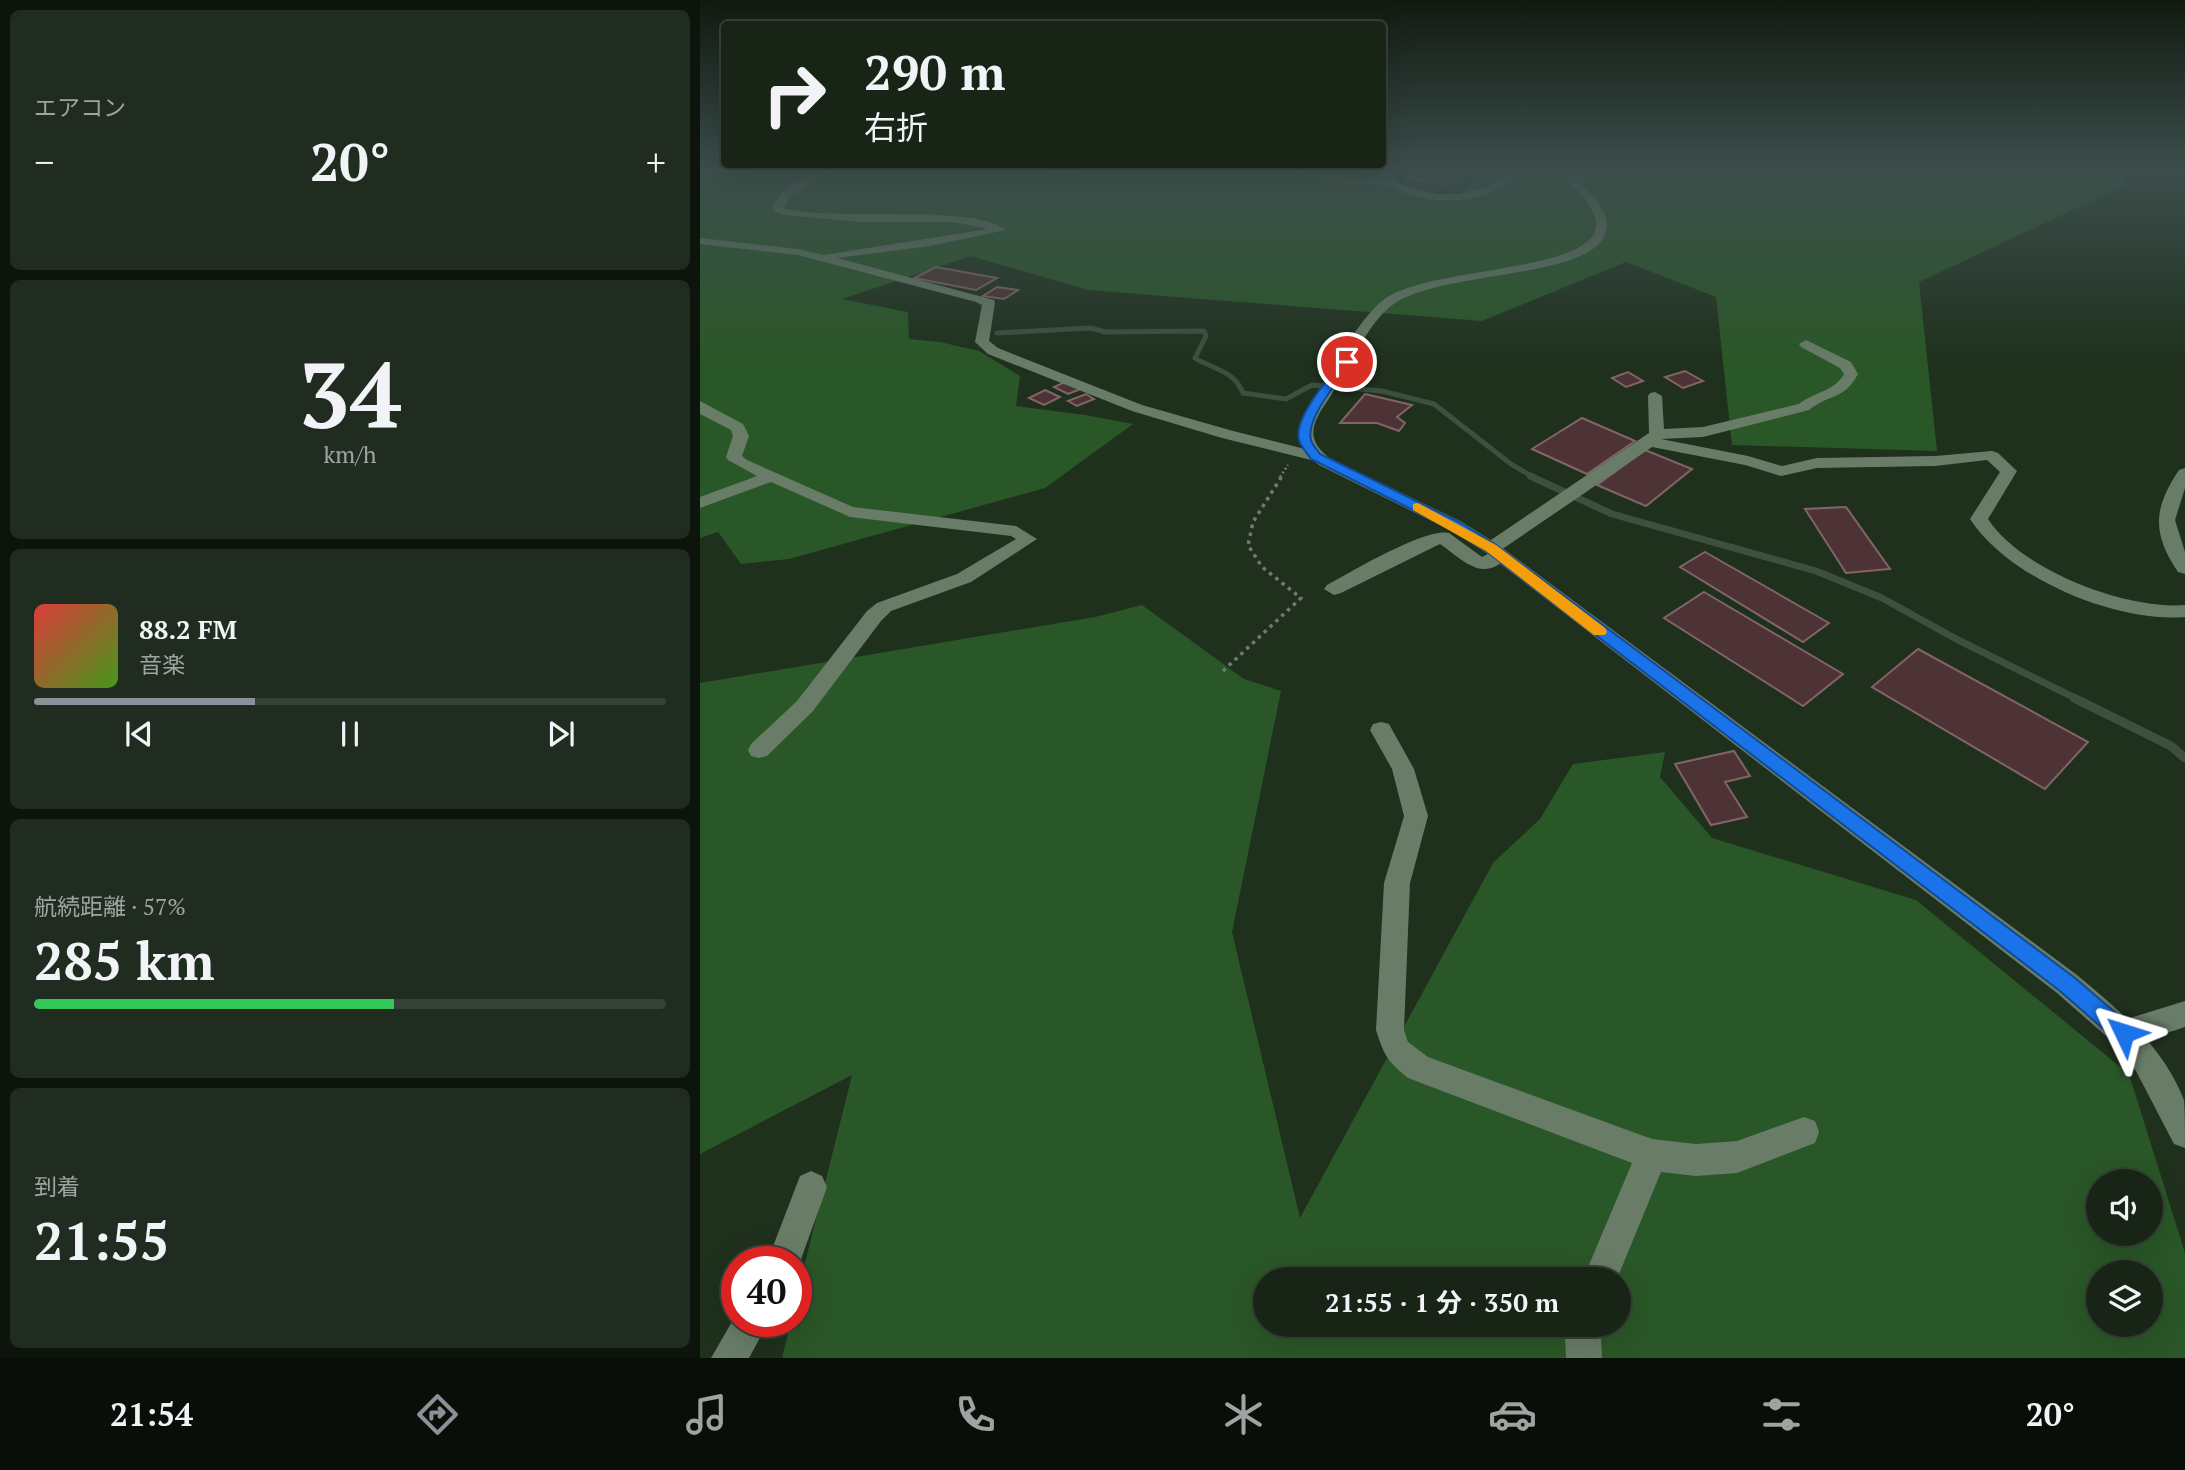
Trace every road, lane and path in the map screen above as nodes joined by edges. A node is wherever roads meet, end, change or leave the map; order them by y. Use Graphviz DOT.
graph roads {
  1 [pos="980,235"];
  2 [pos="1598,235"];
  3 [pos="700,241"];
  4 [pos="820,258"];
  5 [pos="1806,344"];
  6 [pos="1655,396"];
  7 [pos="700,406"];
  8 [pos="1654,438"];
  9 [pos="1305,454"];
  10 [pos="2185,473"];
  11 [pos="770,477"];
  12 [pos="700,503"];
  13 [pos="1496,552"];
  14 [pos="2185,568"];
  15 [pos="1334,589"];
  16 [pos="2185,611"];
  17 [pos="1223,671"];
  18 [pos="1381,730"];
  19 [pos="759,750"];
  20 [pos="2185,1014"];
  21 [pos="2124,1033"];
  22 [pos="1804,1132"];
  23 [pos="2185,1133"];
  24 [pos="1652,1155"];
  25 [pos="811,1187"];
  26 [pos="790,1246"];
  27 [pos="1605,1267"];
  28 [pos="742,1337"];
  29 [pos="1583,1337"];
  30 [pos="729,1358"];
  31 [pos="1584,1358"];
  1 -- 4 [label="street"];
  2 -- 9 [label="street"];
  3 -- 4 [label="street"];
  4 -- 9 [label="street"];
  5 -- 8 [label="street"];
  6 -- 8 [label="street"];
  7 -- 11 [label="street"];
  8 -- 13 [label="street"];
  8 -- 16 [label="street"];
  9 -- 13 [label="street"];
  9 -- 17 [label="path"];
  10 -- 14 [label="street"];
  11 -- 12 [label="street"];
  11 -- 19 [label="street"];
  13 -- 15 [label="street"];
  13 -- 21 [label="street"];
  18 -- 24 [label="street"];
  20 -- 21 [label="street"];
  21 -- 23 [label="street"];
  22 -- 24 [label="street"];
  24 -- 27 [label="street"];
  25 -- 26 [label="street"];
  28 -- 30 [label="street"];
  29 -- 31 [label="street"];
}
